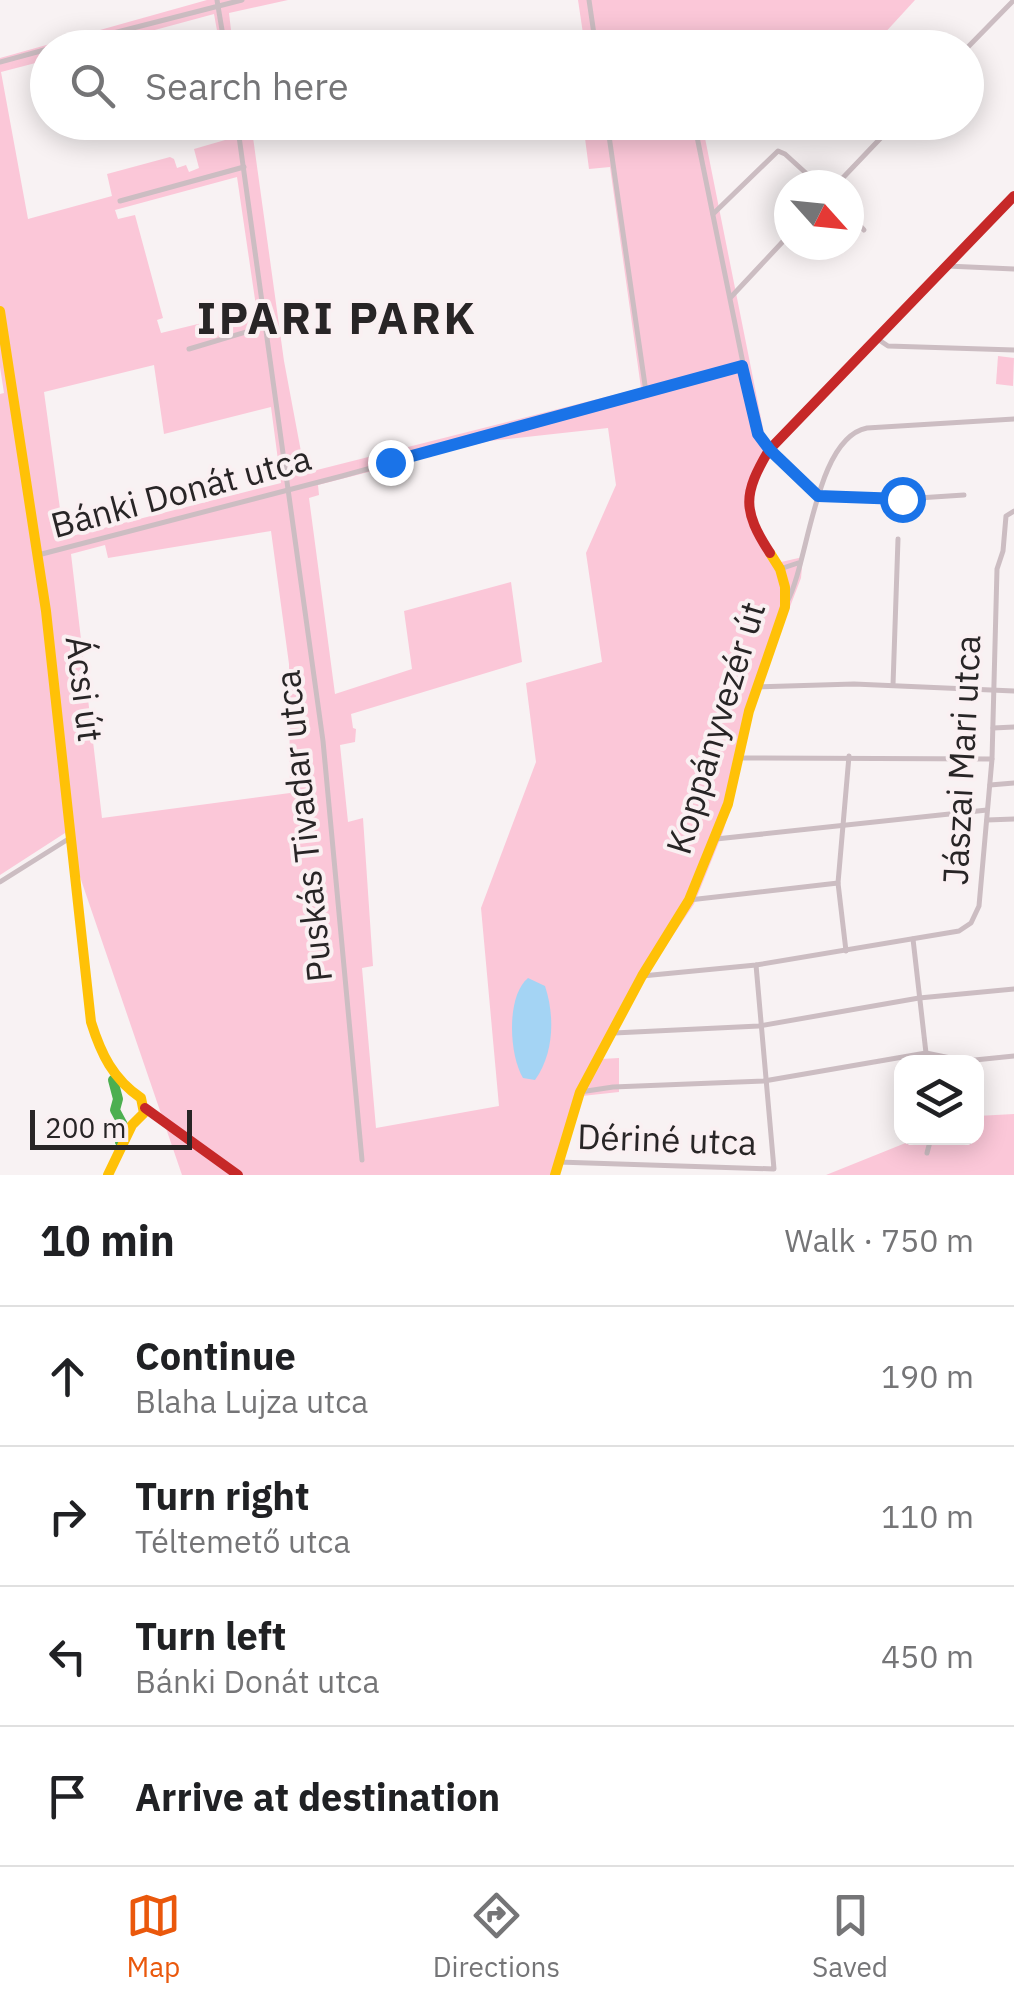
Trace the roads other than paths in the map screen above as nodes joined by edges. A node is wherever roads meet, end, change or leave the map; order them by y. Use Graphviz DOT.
graph roads {
  1 [pos="242,0"];
  2 [pos="588,0"];
  3 [pos="1014,0"];
  4 [pos="218,3"];
  5 [pos="120,30"];
  6 [pos="222,30"];
  7 [pos="593,30"];
  8 [pos="984,31"];
  9 [pos="30,54"];
  10 [pos="0,62"];
  11 [pos="240,140"];
  12 [pos="610,140"];
  13 [pos="698,140"];
  14 [pos="879,140"];
  15 [pos="244,167"];
  16 [pos="803,170"];
  17 [pos="850,170"];
  18 [pos="1014,196"];
  19 [pos="120,201"];
  20 [pos="713,214"];
  21 [pos="774,251"];
  22 [pos="947,266"];
  23 [pos="1014,269"];
  24 [pos="731,296"];
  25 [pos="0,311"];
  26 [pos="266,326"];
  27 [pos="876,338"];
  28 [pos="189,348"];
  29 [pos="1014,350"];
  30 [pos="742,366"];
  31 [pos="646,392"];
  32 [pos="1014,419"];
  33 [pos="770,450"];
  34 [pos="288,489"];
  35 [pos="964,495"];
  36 [pos="818,496"];
  37 [pos="1014,511"];
  38 [pos="898,539"];
  39 [pos="38,555"];
  40 [pos="798,563"];
  41 [pos="780,569"];
  42 [pos="784,606"];
  43 [pos="893,685"];
  44 [pos="757,687"];
  45 [pos="994,690"];
  46 [pos="1014,690"];
  47 [pos="1014,727"];
  48 [pos="993,728"];
  49 [pos="848,756"];
  50 [pos="738,758"];
  51 [pos="992,759"];
  52 [pos="1014,783"];
  53 [pos="990,785"];
  54 [pos="987,810"];
  55 [pos="1014,819"];
  56 [pos="987,820"];
  57 [pos="843,825"];
  58 [pos="73,837"];
  59 [pos="716,839"];
  60 [pos="0,882"];
  61 [pos="838,884"];
  62 [pos="689,900"];
  63 [pos="913,939"];
  64 [pos="846,951"];
  65 [pos="756,965"];
  66 [pos="642,976"];
  67 [pos="1014,988"];
  68 [pos="919,998"];
  69 [pos="759,1026"];
  70 [pos="614,1033"];
  71 [pos="926,1053"];
  72 [pos="929,1055"];
  73 [pos="1014,1056"];
  74 [pos="984,1059"];
  75 [pos="111,1071"];
  76 [pos="764,1081"];
  77 [pos="580,1092"];
  78 [pos="129,1093"];
  79 [pos="118,1099"];
  80 [pos="144,1108"];
  81 [pos="131,1121"];
  82 [pos="171,1128"];
  83 [pos="929,1145"];
  84 [pos="927,1154"];
  85 [pos="362,1160"];
  86 [pos="558,1162"];
  87 [pos="108,1175"];
  88 [pos="238,1175"];
  89 [pos="555,1175"];
  1 -- 4 [label="street"];
  2 -- 7 [label="street"];
  3 -- 8 [label="street"];
  4 -- 5 [label="street"];
  4 -- 6 [label="street"];
  9 -- 10 [label="street"];
  11 -- 15 [label="street, Puskás Tivadar utca"];
  12 -- 31 [label="street"];
  13 -- 20 [label="street"];
  14 -- 17 [label="street"];
  15 -- 19 [label="street"];
  15 -- 26 [label="street, Puskás Tivadar utca"];
  16 -- 20 [label="street"];
  18 -- 22 [label="street, Koppányvezér út"];
  20 -- 24 [label="street"];
  21 -- 24 [label="street"];
  22 -- 23 [label="street"];
  22 -- 27 [label="street, Koppányvezér út"];
  24 -- 30 [label="street"];
  25 -- 39 [label="street, Ácsi út"];
  26 -- 28 [label="street"];
  26 -- 34 [label="street, Puskás Tivadar utca"];
  27 -- 29 [label="street"];
  27 -- 33 [label="street, Koppányvezér út"];
  30 -- 31 [label="street, Bánki Donát utca"];
  30 -- 33 [label="street"];
  31 -- 34 [label="street, Bánki Donát utca"];
  32 -- 36 [label="street"];
  33 -- 36 [label="street"];
  33 -- 41 [label="street, Koppányvezér út"];
  34 -- 39 [label="street, Bánki Donát utca"];
  34 -- 85 [label="street, Puskás Tivadar utca"];
  35 -- 36 [label="street"];
  36 -- 40 [label="street"];
  37 -- 45 [label="street, Jászai Mari utca"];
  38 -- 43 [label="street"];
  39 -- 58 [label="street, Ácsi út"];
  40 -- 41 [label="street"];
  40 -- 42 [label="street"];
  41 -- 42 [label="street, Koppányvezér út"];
  42 -- 44 [label="street, Koppányvezér út"];
  43 -- 44 [label="street"];
  43 -- 45 [label="street"];
  44 -- 50 [label="street, Koppányvezér út"];
  45 -- 46 [label="street"];
  45 -- 48 [label="street, Jászai Mari utca"];
  47 -- 48 [label="street"];
  48 -- 51 [label="street, Jászai Mari utca"];
  49 -- 50 [label="street"];
  49 -- 51 [label="street"];
  49 -- 57 [label="street"];
  50 -- 59 [label="street, Koppányvezér út"];
  51 -- 53 [label="street, Jászai Mari utca"];
  52 -- 53 [label="street"];
  53 -- 54 [label="street, Jászai Mari utca"];
  54 -- 56 [label="street, Jászai Mari utca"];
  54 -- 57 [label="street"];
  55 -- 56 [label="street"];
  56 -- 63 [label="street, Jászai Mari utca"];
  57 -- 59 [label="street"];
  57 -- 61 [label="street"];
  58 -- 60 [label="street"];
  58 -- 75 [label="street, Ácsi út"];
  59 -- 62 [label="street, Koppányvezér út"];
  61 -- 62 [label="street"];
  61 -- 64 [label="street"];
  62 -- 66 [label="street, Koppányvezér út"];
  63 -- 64 [label="street, Jászai Mari utca"];
  63 -- 68 [label="street"];
  64 -- 65 [label="street, Jászai Mari utca"];
  65 -- 66 [label="street, Jászai Mari utca"];
  65 -- 69 [label="street"];
  66 -- 70 [label="street, Koppányvezér út"];
  67 -- 68 [label="street"];
  68 -- 69 [label="street"];
  68 -- 71 [label="street"];
  69 -- 70 [label="street"];
  69 -- 76 [label="street"];
  70 -- 77 [label="street, Koppányvezér út"];
  71 -- 72 [label="street"];
  71 -- 76 [label="street"];
  73 -- 74 [label="street"];
  75 -- 78 [label="street, Ácsi út"];
  75 -- 79 [label="street, Ácsi út"];
  76 -- 77 [label="street"];
  76 -- 86 [label="street, Dériné utca"];
  77 -- 86 [label="street, Koppányvezér út"];
  78 -- 79 [label="street"];
  78 -- 80 [label="street"];
  79 -- 81 [label="street"];
  80 -- 81 [label="street"];
  80 -- 82 [label="street"];
  81 -- 82 [label="street"];
  81 -- 87 [label="street"];
  82 -- 88 [label="street"];
  83 -- 84 [label="street"];
  86 -- 89 [label="street, Koppányvezér út"];
}
